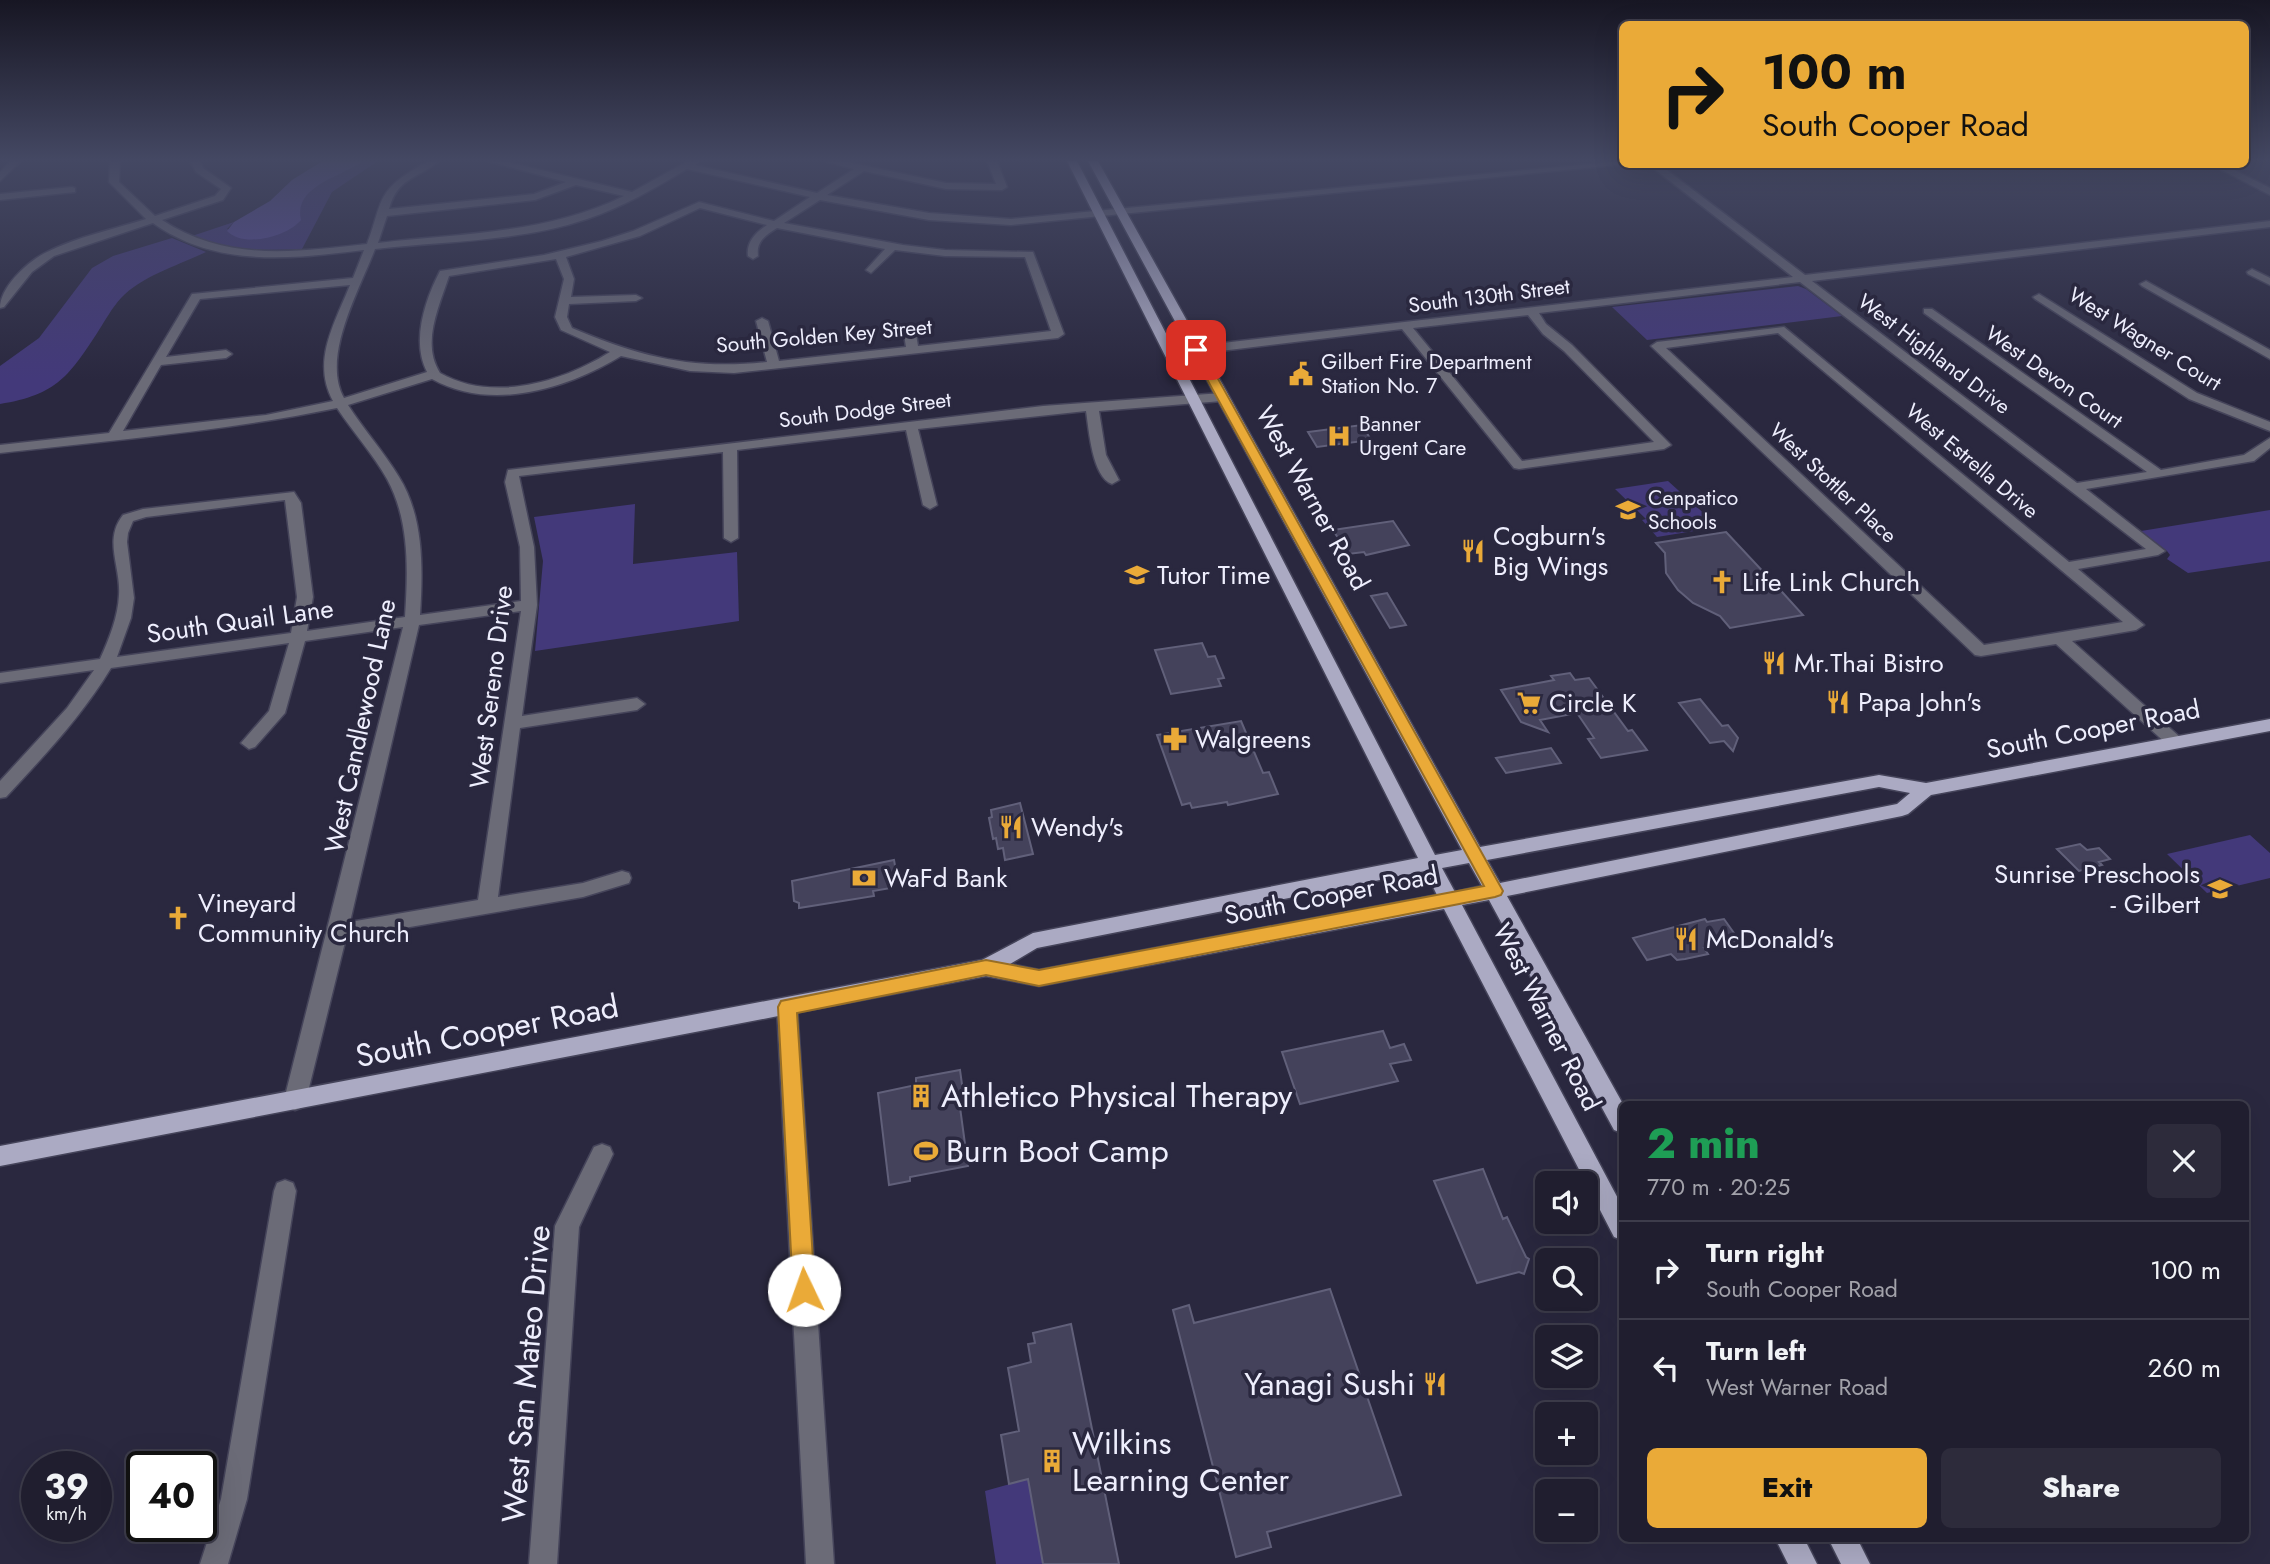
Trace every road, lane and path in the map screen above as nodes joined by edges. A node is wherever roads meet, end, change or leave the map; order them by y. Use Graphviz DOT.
graph roads {
  1 [pos="111,234"];
  2 [pos="178,234"];
  3 [pos="376,234"];
  4 [pos="488,234"];
  5 [pos="638,234"];
  6 [pos="760,234"];
  7 [pos="820,234"];
  8 [pos="1110,234"];
  9 [pos="1133,234"];
  10 [pos="1744,234"];
  11 [pos="2185,234"];
  12 [pos="372,246"];
  13 [pos="891,249"];
  14 [pos="753,256"];
  15 [pos="561,257"];
  16 [pos="871,270"];
  17 [pos="2252,272"];
  18 [pos="1803,279"];
  19 [pos="358,281"];
  20 [pos="2270,282"];
  21 [pos="2146,284"];
  22 [pos="2039,297"];
  23 [pos="636,298"];
  24 [pos="565,301"];
  25 [pos="0,305"];
  26 [pos="1532,310"];
  27 [pos="1928,311"];
  28 [pos="762,321"];
  29 [pos="1404,325"];
  30 [pos="909,328"];
  31 [pos="1657,346"];
  32 [pos="913,350"];
  33 [pos="1196,350"];
  34 [pos="619,352"];
  35 [pos="1171,353"];
  36 [pos="226,354"];
  37 [pos="2270,355"];
  38 [pos="157,362"];
  39 [pos="774,365"];
  40 [pos="434,374"];
  41 [pos="476,389"];
  42 [pos="1222,397"];
  43 [pos="1195,400"];
  44 [pos="342,403"];
  45 [pos="461,405"];
  46 [pos="1092,407"];
  47 [pos="911,425"];
  48 [pos="2270,427"];
  49 [pos="113,437"];
  50 [pos="2270,442"];
  51 [pos="730,447"];
  52 [pos="0,449"];
  53 [pos="513,473"];
  54 [pos="2157,473"];
  55 [pos="1112,480"];
  56 [pos="2076,487"];
  57 [pos="930,505"];
  58 [pos="1277,528"];
  59 [pos="731,538"];
  60 [pos="2066,567"];
  61 [pos="529,605"];
  62 [pos="412,622"];
  63 [pos="298,638"];
  64 [pos="2059,638"];
  65 [pos="105,664"];
  66 [pos="0,678"];
  67 [pos="637,704"];
  68 [pos="512,723"];
  69 [pos="2270,725"];
  70 [pos="2175,742"];
  71 [pos="249,743"];
  72 [pos="1926,789"];
  73 [pos="0,792"];
  74 [pos="1475,855"];
  75 [pos="1430,863"];
  76 [pos="622,878"];
  77 [pos="1495,891"];
  78 [pos="1451,900"];
  79 [pos="487,907"];
  80 [pos="338,932"];
  81 [pos="986,968"];
  82 [pos="787,1007"];
  83 [pos="295,1100"];
  84 [pos="1619,1118"];
  85 [pos="601,1154"];
  86 [pos="0,1156"];
  87 [pos="285,1191"];
  88 [pos="1619,1223"];
  89 [pos="1791,1542"];
  90 [pos="1844,1542"];
  91 [pos="214,1564"];
  92 [pos="542,1564"];
  93 [pos="820,1564"];
  94 [pos="1803,1564"];
  95 [pos="1856,1564"];
  1 -- 25 [label="street"];
  2 -- 12 [label="street"];
  3 -- 12 [label="street, West Candlewood Lane"];
  4 -- 12 [label="street"];
  5 -- 15 [label="street"];
  6 -- 14 [label="street"];
  7 -- 13 [label="street"];
  8 -- 35 [label="main road, West Warner Road"];
  9 -- 33 [label="main road, West Warner Road"];
  10 -- 18 [label="street, West Highland Drive"];
  11 -- 18 [label="street, South 130th Street"];
  12 -- 19 [label="street, West Candlewood Lane"];
  13 -- 16 [label="street"];
  13 -- 32 [label="street, South Golden Key Street"];
  15 -- 24 [label="street"];
  15 -- 40 [label="street"];
  17 -- 20 [label="street"];
  18 -- 26 [label="street, South 130th Street"];
  18 -- 56 [label="street, West Highland Drive"];
  19 -- 38 [label="street"];
  19 -- 44 [label="street, West Candlewood Lane"];
  21 -- 37 [label="street"];
  22 -- 48 [label="street, West Wagner Court"];
  23 -- 24 [label="street"];
  24 -- 34 [label="street, South Golden Key Street"];
  26 -- 29 [label="street, South 130th Street"];
  26 -- 29 [label="street"];
  27 -- 54 [label="street, West Devon Court"];
  28 -- 39 [label="street"];
  29 -- 33 [label="street, South 130th Street"];
  30 -- 32 [label="street"];
  31 -- 60 [label="street, West Estrella Drive"];
  31 -- 64 [label="street, West Stottler Place"];
  32 -- 39 [label="street, South Golden Key Street"];
  33 -- 35 [label="street, South 130th Street"];
  33 -- 42 [label="main road, West Warner Road"];
  34 -- 39 [label="street, South Golden Key Street"];
  34 -- 41 [label="street"];
  35 -- 43 [label="main road, West Warner Road"];
  36 -- 38 [label="street"];
  38 -- 49 [label="street"];
  40 -- 41 [label="street"];
  40 -- 44 [label="street"];
  41 -- 45 [label="street"];
  42 -- 43 [label="street, South Dodge Street"];
  42 -- 58 [label="main road, West Warner Road"];
  43 -- 46 [label="street, South Dodge Street"];
  43 -- 58 [label="main road, West Warner Road"];
  44 -- 49 [label="street"];
  44 -- 62 [label="street, West Candlewood Lane"];
  46 -- 47 [label="street, South Dodge Street"];
  46 -- 55 [label="street"];
  47 -- 51 [label="street, South Dodge Street"];
  47 -- 57 [label="street"];
  49 -- 52 [label="street"];
  50 -- 54 [label="street"];
  51 -- 53 [label="street, South Dodge Street"];
  51 -- 59 [label="street"];
  53 -- 61 [label="street, West Sereno Drive"];
  54 -- 56 [label="street"];
  56 -- 60 [label="street, West Highland Drive"];
  58 -- 74 [label="main road, West Warner Road"];
  58 -- 75 [label="main road, West Warner Road"];
  60 -- 64 [label="street, West Estrella Drive"];
  61 -- 62 [label="street, South Quail Lane"];
  61 -- 68 [label="street, West Sereno Drive"];
  62 -- 63 [label="street, South Quail Lane"];
  62 -- 80 [label="street, West Candlewood Lane"];
  63 -- 65 [label="street, South Quail Lane"];
  63 -- 65 [label="street"];
  63 -- 71 [label="street"];
  64 -- 70 [label="street"];
  65 -- 66 [label="street, South Quail Lane"];
  65 -- 73 [label="street"];
  67 -- 68 [label="street"];
  68 -- 79 [label="street, West Sereno Drive"];
  69 -- 70 [label="main road, South Cooper Road"];
  70 -- 72 [label="main road, South Cooper Road"];
  72 -- 74 [label="main road, South Cooper Road"];
  72 -- 77 [label="main road, South Cooper Road"];
  74 -- 75 [label="main road, South Cooper Road"];
  74 -- 77 [label="main road, West Warner Road"];
  75 -- 78 [label="main road, West Warner Road"];
  75 -- 81 [label="main road, South Cooper Road"];
  76 -- 79 [label="street"];
  77 -- 78 [label="main road, South Cooper Road"];
  77 -- 84 [label="main road, West Warner Road"];
  78 -- 81 [label="main road, South Cooper Road"];
  78 -- 88 [label="main road, West Warner Road"];
  79 -- 80 [label="street"];
  80 -- 83 [label="street, West Candlewood Lane"];
  81 -- 82 [label="main road, South Cooper Road"];
  82 -- 83 [label="main road, South Cooper Road"];
  82 -- 93 [label="street"];
  83 -- 86 [label="main road, South Cooper Road"];
  85 -- 92 [label="street, West San Mateo Drive"];
  87 -- 91 [label="street"];
  89 -- 94 [label="main road"];
  90 -- 95 [label="main road"];
}
